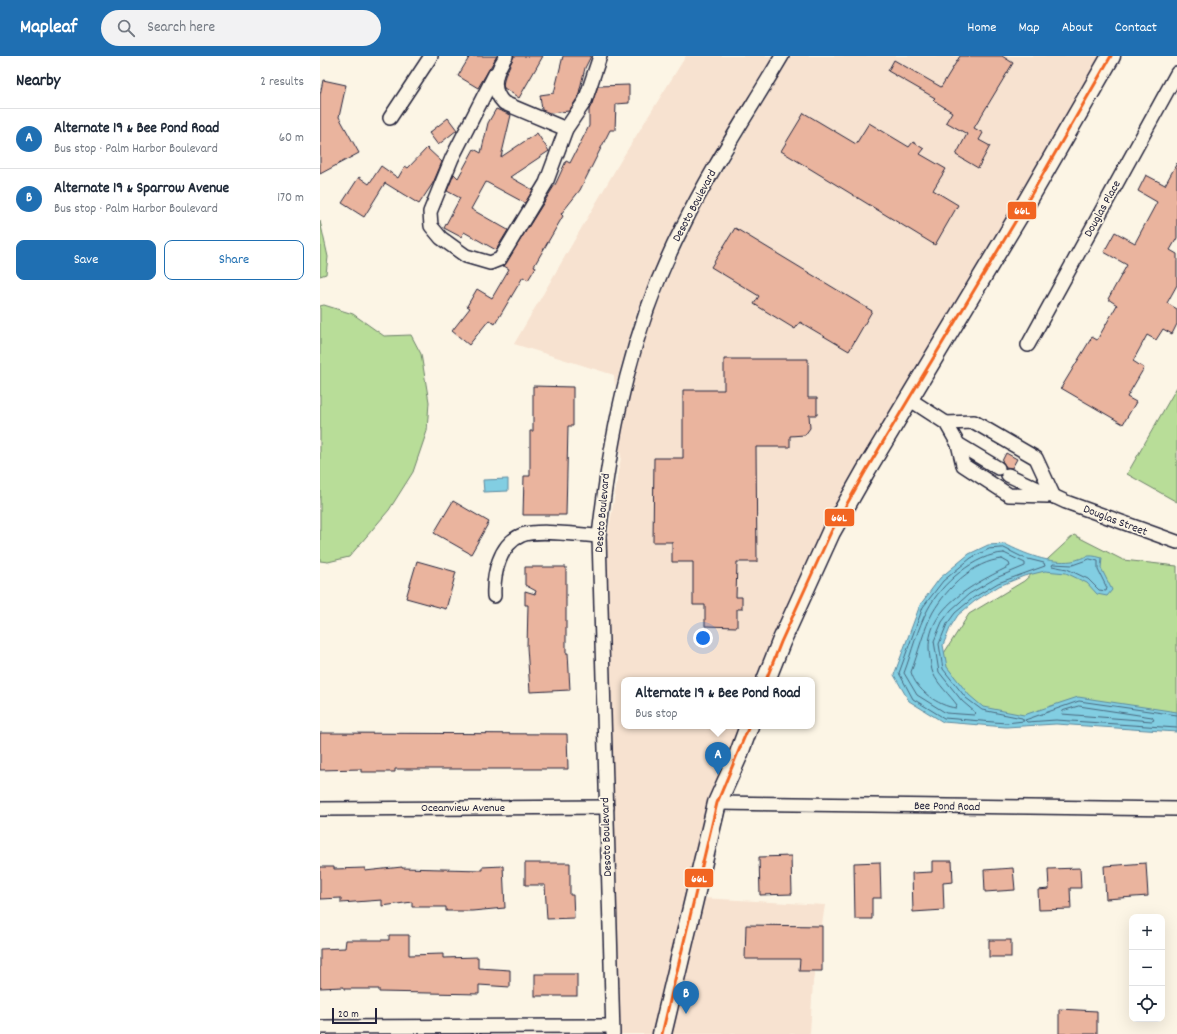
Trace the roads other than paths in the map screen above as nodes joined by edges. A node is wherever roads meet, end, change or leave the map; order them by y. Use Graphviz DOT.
graph roads {
  1 [pos="431,56"];
  2 [pos="506,56"];
  3 [pos="600,56"];
  4 [pos="782,56"];
  5 [pos="1111,56"];
  6 [pos="1177,73"];
  7 [pos="495,74"];
  8 [pos="390,118"];
  9 [pos="566,129"];
  10 [pos="1028,344"];
  11 [pos="909,398"];
  12 [pos="946,423"];
  13 [pos="958,444"];
  14 [pos="1054,497"];
  15 [pos="599,536"];
  16 [pos="1177,542"];
  17 [pos="494,596"];
  18 [pos="767,677"];
  19 [pos="748,729"];
  20 [pos="717,803"];
  21 [pos="607,807"];
  22 [pos="320,809"];
  23 [pos="1177,809"];
  24 [pos="320,1027"];
  25 [pos="612,1030"];
  26 [pos="662,1034"];
  1 -- 8 [label="street"];
  2 -- 7 [label="street"];
  3 -- 9 [label="street"];
  4 -- 15 [label="street, Desoto Boulevard"];
  5 -- 11 [label="main road"];
  6 -- 10 [label="street, Douglas Place"];
  7 -- 9 [label="street"];
  7 -- 9 [label="street"];
  11 -- 12 [label="street, Douglas Street"];
  11 -- 18 [label="main road"];
  12 -- 13 [label="street, Douglas Street"];
  12 -- 14 [label="street"];
  13 -- 14 [label="street, Douglas Street"];
  13 -- 14 [label="street"];
  14 -- 16 [label="street, Douglas Street"];
  15 -- 17 [label="street"];
  15 -- 21 [label="street, Desoto Boulevard"];
  19 -- 20 [label="main road"];
  20 -- 23 [label="street, Bee Pond Road"];
  20 -- 26 [label="main road"];
  21 -- 22 [label="street, Oceanview Avenue"];
  21 -- 25 [label="street, Desoto Boulevard"];
  24 -- 25 [label="street"];
}
